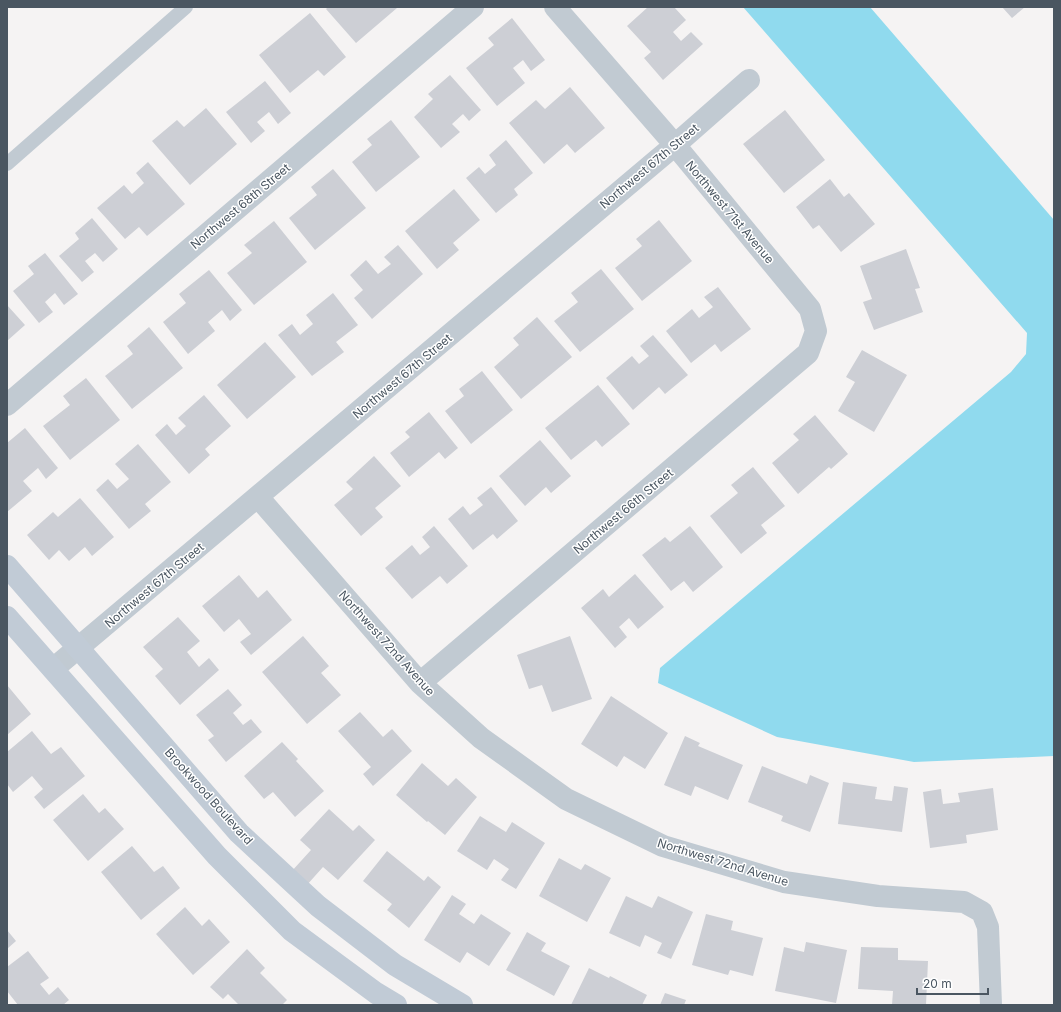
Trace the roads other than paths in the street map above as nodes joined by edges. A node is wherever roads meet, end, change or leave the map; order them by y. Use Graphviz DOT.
graph roads {
  1 [pos="186,7"];
  2 [pos="473,7"];
  3 [pos="555,7"];
  4 [pos="749,80"];
  5 [pos="675,145"];
  6 [pos="10,156"];
  7 [pos="816,331"];
  8 [pos="7,405"];
  9 [pos="258,497"];
  10 [pos="7,566"];
  11 [pos="7,617"];
  12 [pos="79,648"];
  13 [pos="53,669"];
  14 [pos="420,683"];
  15 [pos="396,1005"];
  16 [pos="462,1005"];
  17 [pos="991,1005"];
  1 -- 6 [label="lane"];
  2 -- 8 [label="street, Northwest 68th Street"];
  3 -- 5 [label="street, Northwest 71st Avenue"];
  4 -- 5 [label="street, Northwest 67th Street"];
  5 -- 7 [label="street, Northwest 71st Avenue"];
  5 -- 9 [label="street, Northwest 67th Street"];
  7 -- 14 [label="street, Northwest 66th Street"];
  9 -- 12 [label="street, Northwest 67th Street"];
  9 -- 14 [label="street, Northwest 72nd Avenue"];
  10 -- 12 [label="street, Brookwood Boulevard"];
  11 -- 13 [label="street"];
  12 -- 13 [label="street, Northwest 67th Street"];
  12 -- 16 [label="street, Brookwood Boulevard"];
  13 -- 15 [label="street"];
  14 -- 17 [label="street, Northwest 72nd Avenue"];
}
